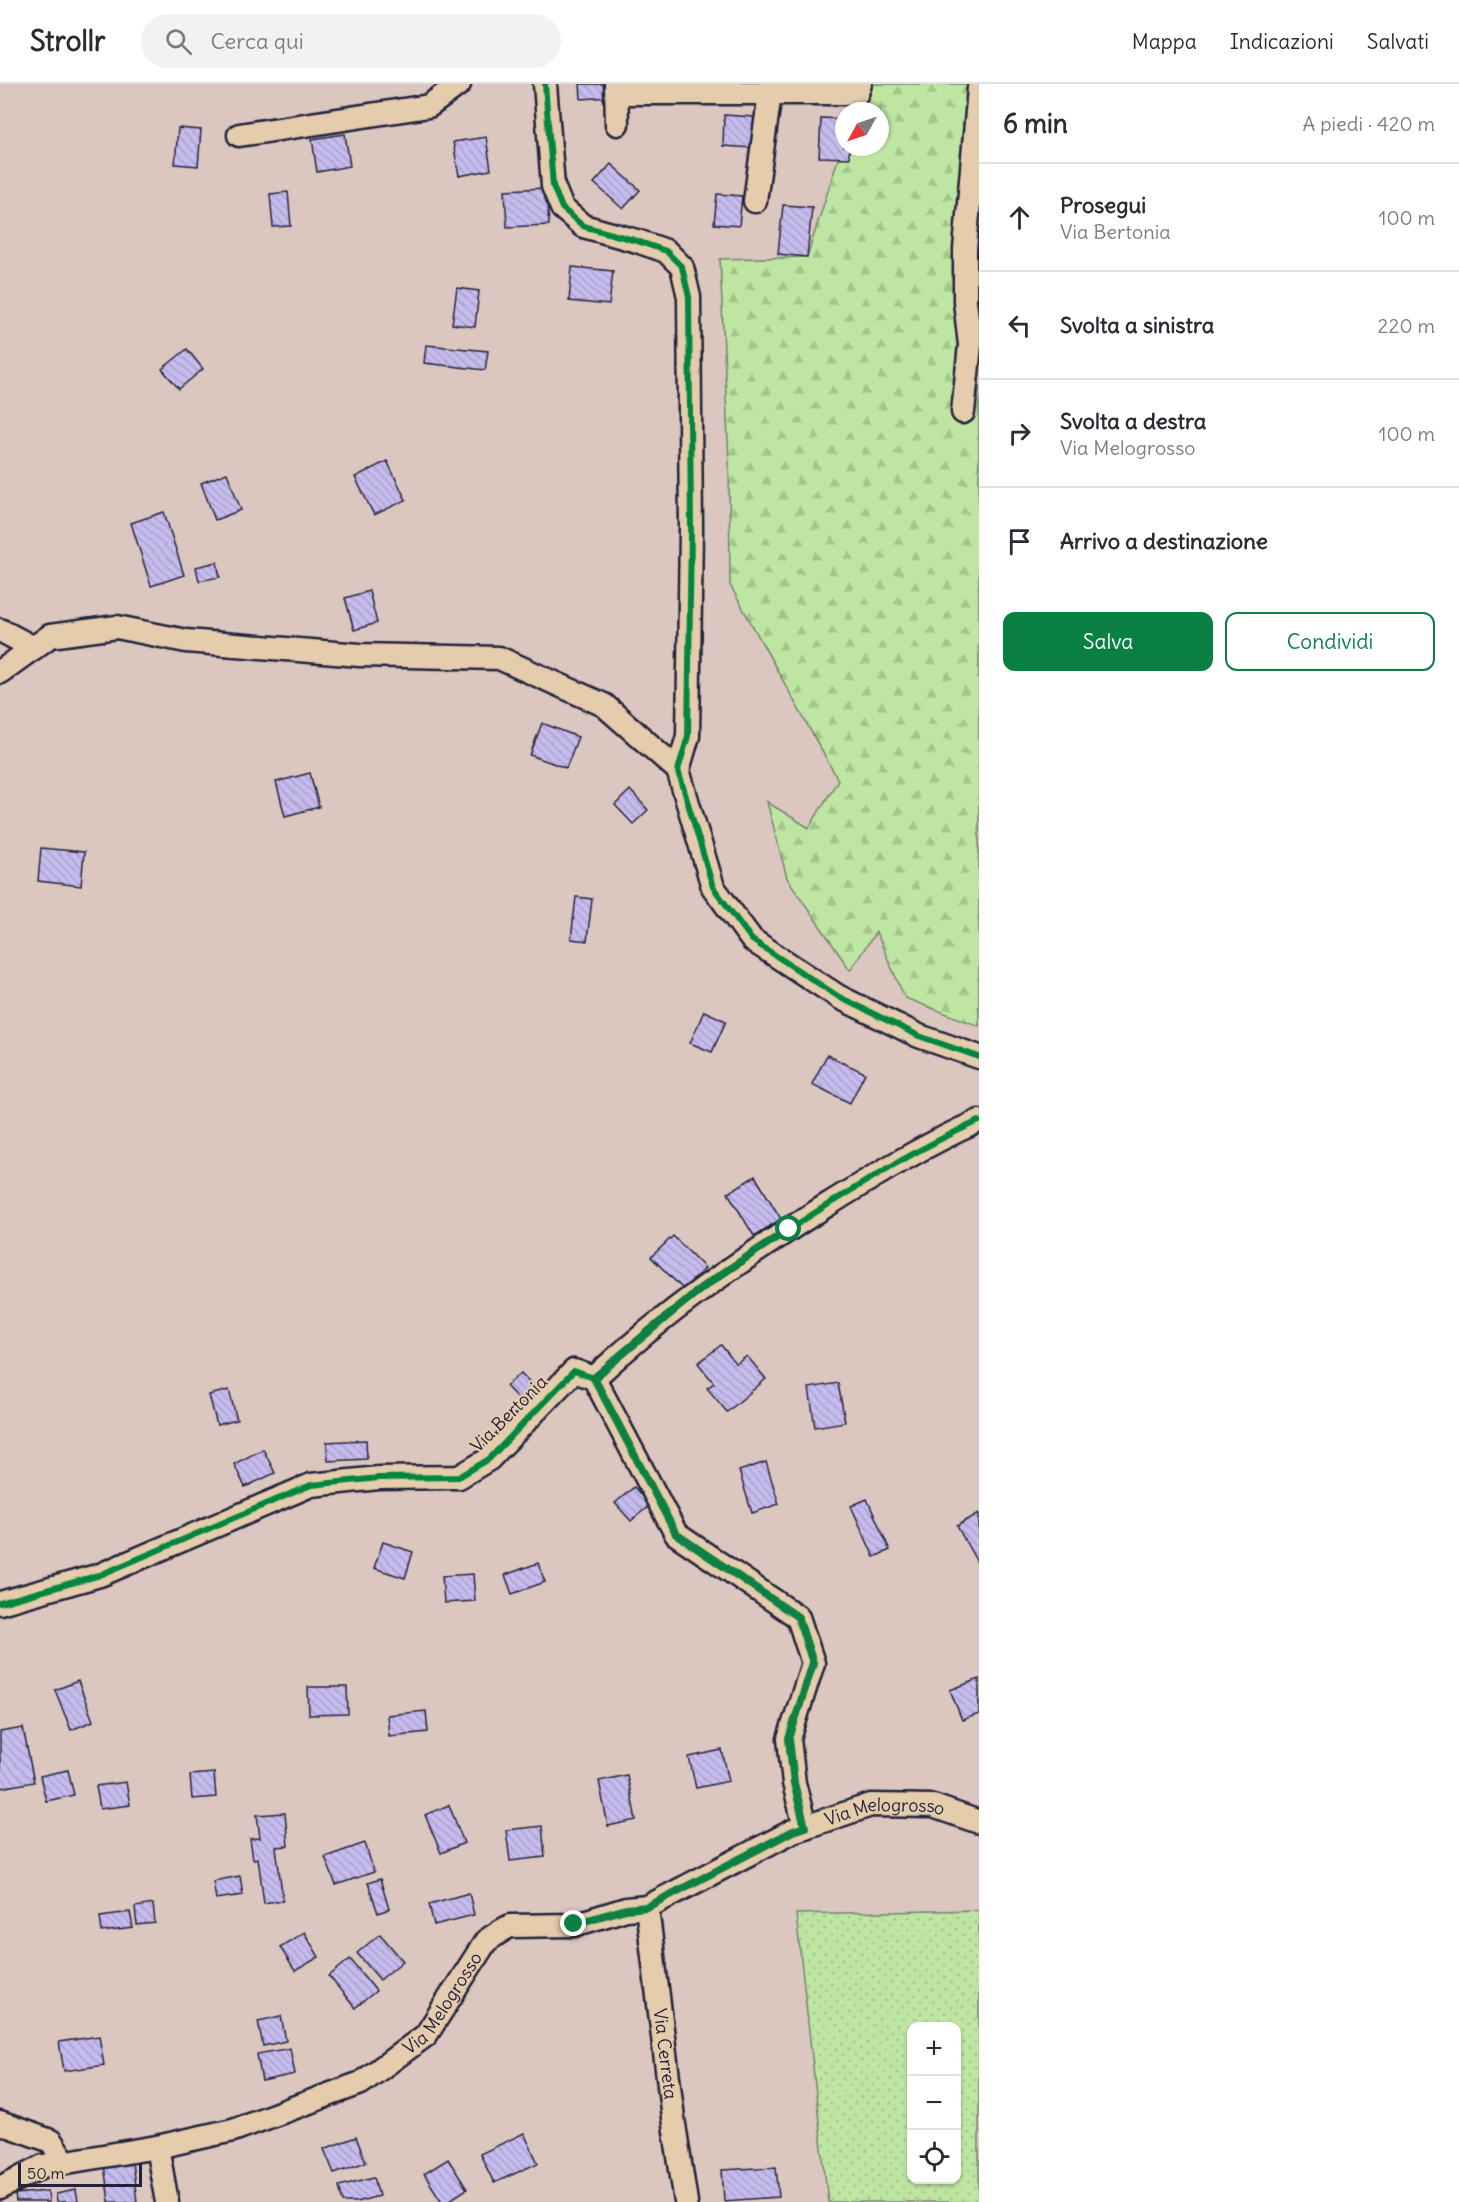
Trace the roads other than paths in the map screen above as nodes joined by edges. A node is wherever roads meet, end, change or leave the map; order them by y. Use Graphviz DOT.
graph roads {
  1 [pos="459,84"];
  2 [pos="545,84"];
  3 [pos="860,84"];
  4 [pos="616,88"];
  5 [pos="979,88"];
  6 [pos="770,93"];
  7 [pos="617,124"];
  8 [pos="239,135"];
  9 [pos="755,201"];
  10 [pos="973,319"];
  11 [pos="963,412"];
  12 [pos="0,630"];
  13 [pos="34,648"];
  14 [pos="0,672"];
  15 [pos="678,770"];
  16 [pos="979,1057"];
  17 [pos="979,1121"];
  18 [pos="594,1378"];
  19 [pos="0,1603"];
  20 [pos="979,1822"];
  21 [pos="805,1827"];
  22 [pos="647,1907"];
  23 [pos="0,2123"];
  24 [pos="157,2146"];
  25 [pos="64,2161"];
  26 [pos="0,2188"];
  27 [pos="167,2202"];
  28 [pos="686,2202"];
  1 -- 8 [label="street"];
  2 -- 15 [label="street"];
  3 -- 6 [label="street"];
  4 -- 6 [label="street"];
  4 -- 7 [label="street"];
  5 -- 10 [label="street"];
  6 -- 9 [label="street"];
  10 -- 11 [label="street"];
  12 -- 13 [label="street"];
  13 -- 14 [label="street"];
  13 -- 15 [label="street"];
  15 -- 16 [label="street"];
  17 -- 18 [label="street"];
  18 -- 19 [label="street, Via Bertonia"];
  18 -- 21 [label="street"];
  20 -- 21 [label="street, Via Melogrosso"];
  21 -- 22 [label="street, Via Melogrosso"];
  22 -- 24 [label="street, Via Melogrosso"];
  22 -- 28 [label="street, Via Cerreta"];
  23 -- 25 [label="street"];
  24 -- 25 [label="street, Via Melogrosso"];
  24 -- 27 [label="street"];
  25 -- 26 [label="street, Via Melogrosso"];
}
